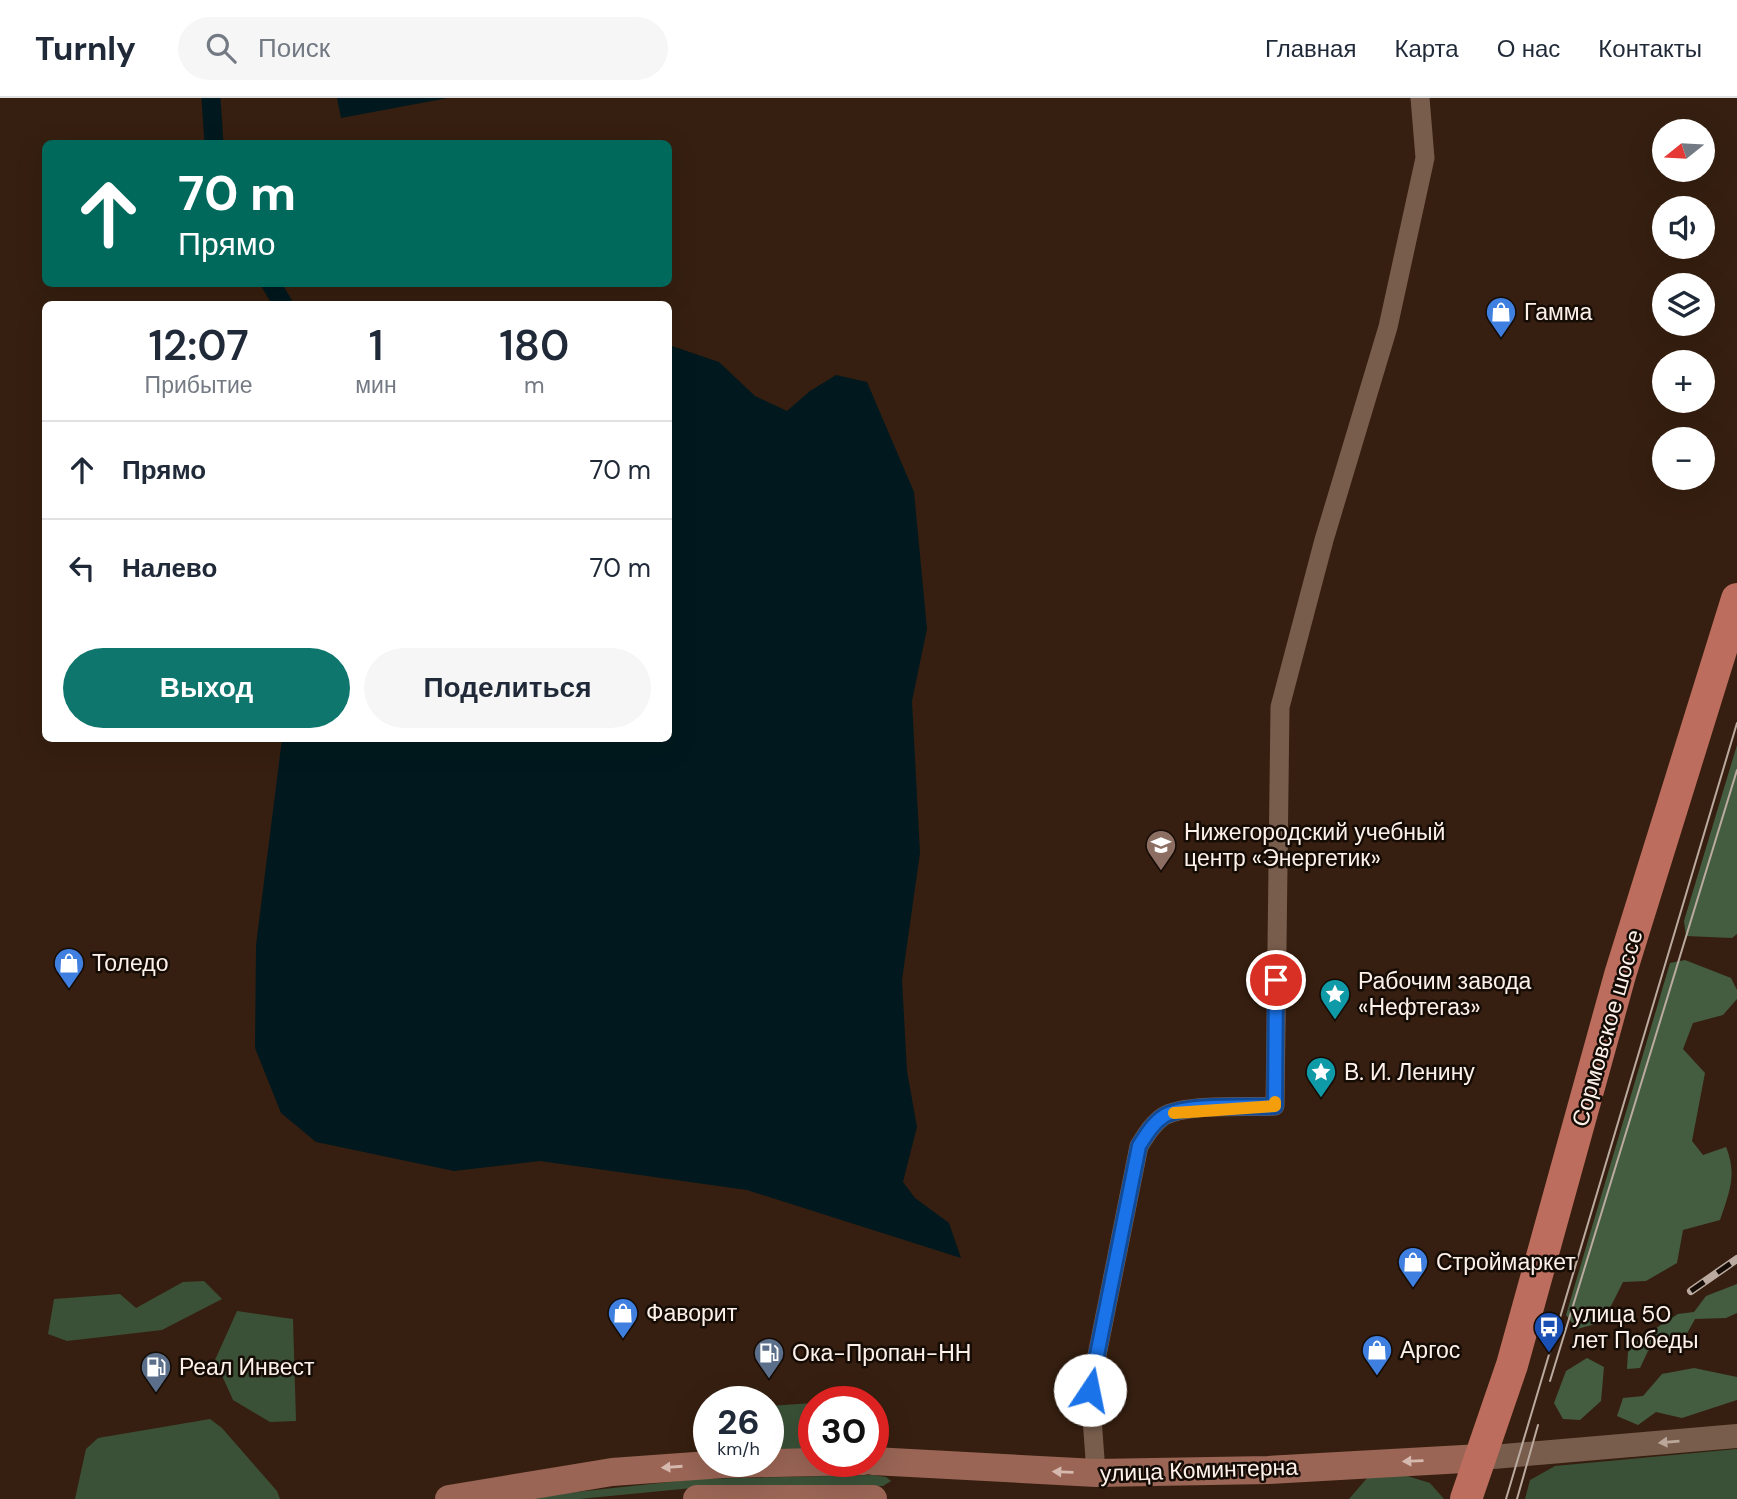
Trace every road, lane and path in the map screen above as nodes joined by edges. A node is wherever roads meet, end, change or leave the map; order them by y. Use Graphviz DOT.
graph roads {
  1 [pos="1420,98"];
  2 [pos="1737,599"];
  3 [pos="1737,1436"];
  4 [pos="1481,1458"];
  5 [pos="798,1462"];
  6 [pos="889,1462"];
  7 [pos="1096,1473"];
  8 [pos="449,1499"];
  9 [pos="697,1499"];
  10 [pos="873,1499"];
  11 [pos="1466,1499"];
  1 -- 7 [label="street"];
  2 -- 4 [label="main road, Сормовское шоссе"];
  3 -- 4 [label="street, one-way"];
  4 -- 7 [label="main road, улица Коминтерна, one-way"];
  4 -- 11 [label="main road"];
  5 -- 8 [label="main road, one-way"];
  7 -- 6 [label="main road, улица Коминтерна, one-way"];
  9 -- 10 [label="main road"];
}
